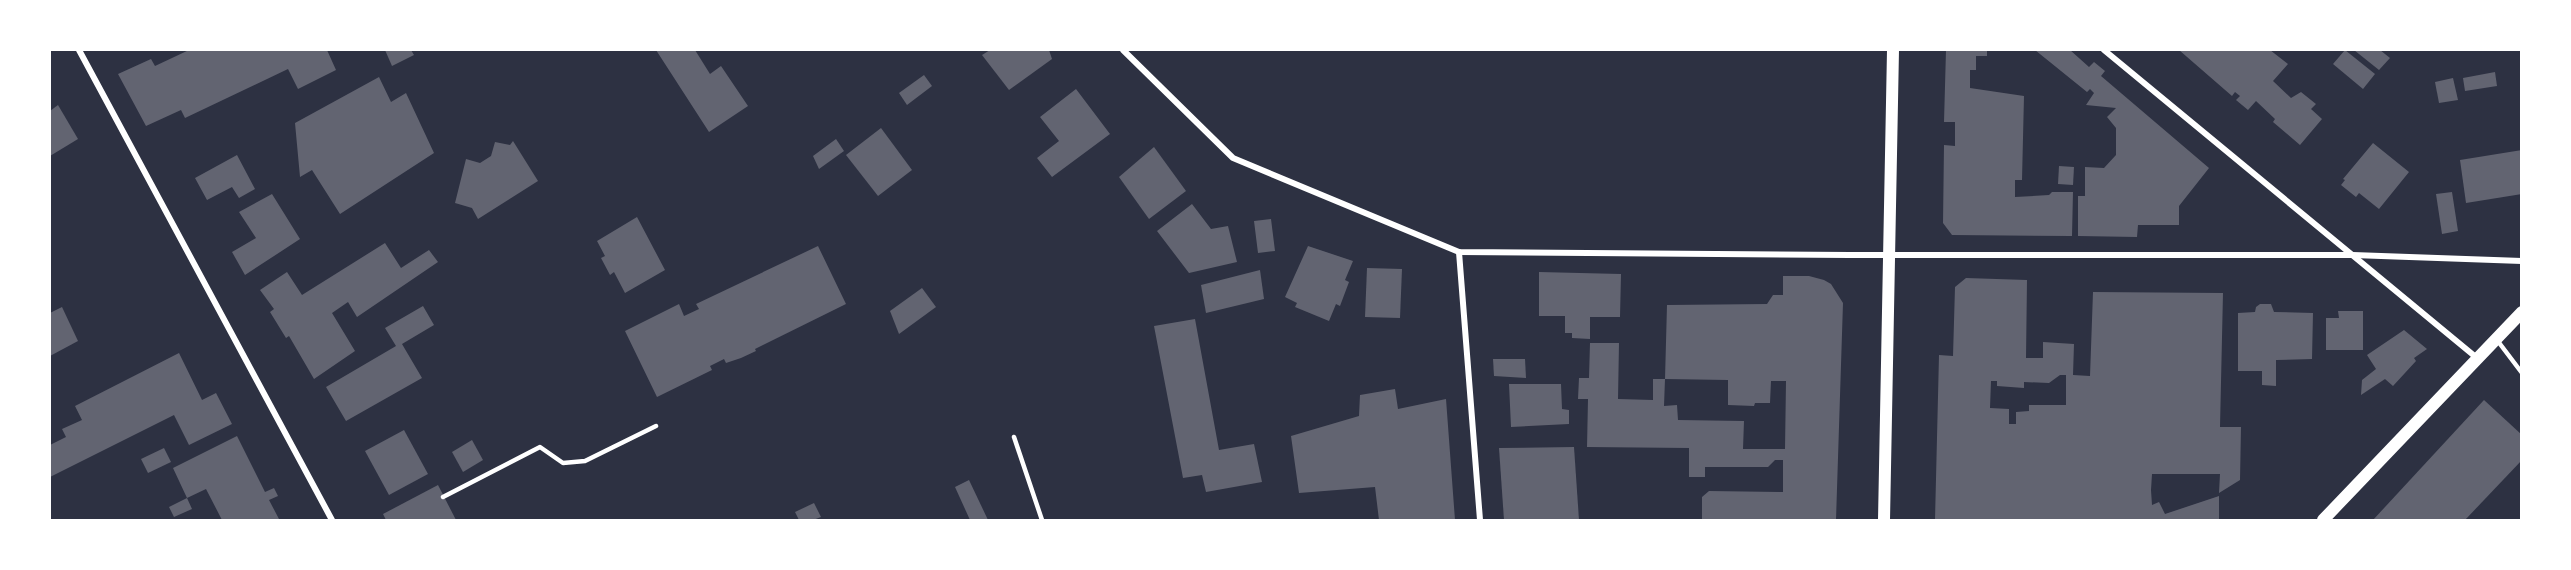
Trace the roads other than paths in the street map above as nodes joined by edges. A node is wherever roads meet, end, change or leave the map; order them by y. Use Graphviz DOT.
graph roads {
  1 [pos="79,50"];
  2 [pos="1123,50"];
  3 [pos="1893,50"];
  4 [pos="2104,50"];
  5 [pos="1459,252"];
  6 [pos="1889,255"];
  7 [pos="2353,255"];
  8 [pos="2522,261"];
  9 [pos="2522,312"];
  10 [pos="2495,338"];
  11 [pos="2476,358"];
  12 [pos="2522,374"];
  13 [pos="656,426"];
  14 [pos="1014,437"];
  15 [pos="444,496"];
  16 [pos="332,520"];
  17 [pos="1042,520"];
  18 [pos="1480,520"];
  19 [pos="1884,520"];
  20 [pos="2323,520"];
  1 -- 16 [label="street"];
  2 -- 5 [label="street"];
  3 -- 6 [label="main road"];
  4 -- 7 [label="street"];
  5 -- 6 [label="street"];
  5 -- 18 [label="street"];
  6 -- 7 [label="street"];
  6 -- 19 [label="main road"];
  7 -- 8 [label="street"];
  7 -- 11 [label="street"];
  9 -- 10 [label="main road"];
  10 -- 11 [label="main road"];
  10 -- 12 [label="lane"];
  11 -- 20 [label="main road"];
  13 -- 15 [label="lane"];
  14 -- 17 [label="lane"];
}
